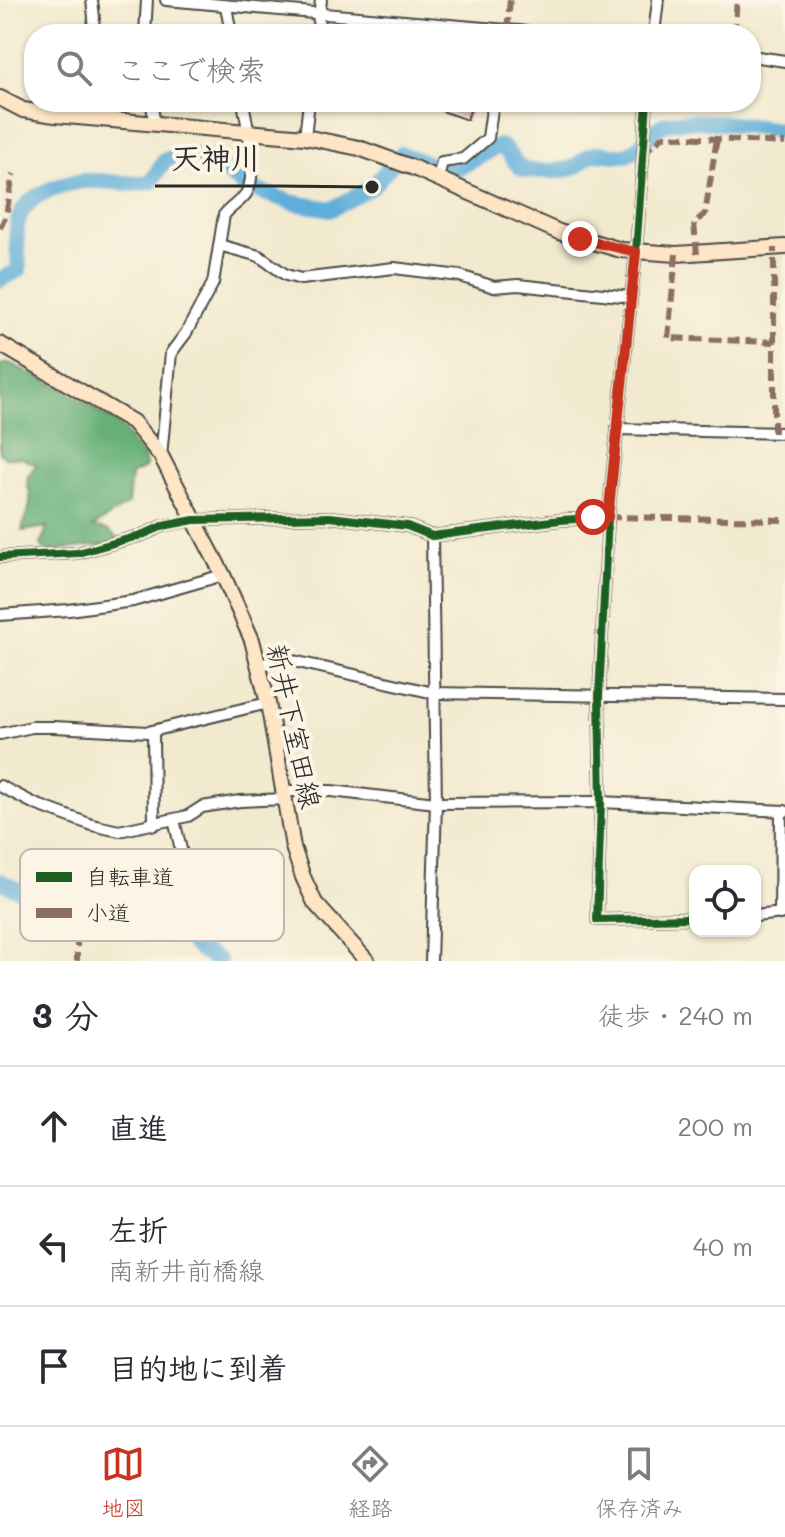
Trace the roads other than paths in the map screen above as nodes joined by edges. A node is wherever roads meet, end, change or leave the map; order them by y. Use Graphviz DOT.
graph roads {
  1 [pos="92,0"];
  2 [pos="101,0"];
  3 [pos="147,0"];
  4 [pos="166,0"];
  5 [pos="321,0"];
  6 [pos="658,0"];
  7 [pos="198,1"];
  8 [pos="226,6"];
  9 [pos="320,13"];
  10 [pos="92,24"];
  11 [pos="146,24"];
  12 [pos="229,24"];
  13 [pos="318,24"];
  14 [pos="425,24"];
  15 [pos="655,24"];
  16 [pos="761,57"];
  17 [pos="785,61"];
  18 [pos="0,98"];
  19 [pos="24,110"];
  20 [pos="38,112"];
  21 [pos="83,112"];
  22 [pos="153,112"];
  23 [pos="245,112"];
  24 [pos="308,112"];
  25 [pos="492,112"];
  26 [pos="646,112"];
  27 [pos="82,118"];
  28 [pos="154,124"];
  29 [pos="248,131"];
  30 [pos="305,137"];
  31 [pos="438,178"];
  32 [pos="219,245"];
  33 [pos="785,247"];
  34 [pos="636,252"];
  35 [pos="631,297"];
  36 [pos="0,344"];
  37 [pos="617,429"];
  38 [pos="785,433"];
  39 [pos="161,456"];
  40 [pos="608,517"];
  41 [pos="194,520"];
  42 [pos="432,536"];
  43 [pos="0,557"];
  44 [pos="223,575"];
  45 [pos="0,615"];
  46 [pos="259,665"];
  47 [pos="434,693"];
  48 [pos="599,696"];
  49 [pos="785,699"];
  50 [pos="268,703"];
  51 [pos="153,731"];
  52 [pos="0,734"];
  53 [pos="0,786"];
  54 [pos="284,795"];
  55 [pos="601,802"];
  56 [pos="436,803"];
  57 [pos="783,811"];
  58 [pos="174,820"];
  59 [pos="154,825"];
  60 [pos="181,849"];
  61 [pos="782,914"];
  62 [pos="761,916"];
  63 [pos="689,918"];
  64 [pos="367,961"];
  65 [pos="431,961"];
  1 -- 2 [label="street"];
  1 -- 10 [label="street"];
  3 -- 11 [label="street"];
  4 -- 7 [label="street"];
  5 -- 9 [label="street"];
  6 -- 15 [label="street"];
  7 -- 8 [label="street"];
  8 -- 9 [label="street"];
  8 -- 12 [label="street"];
  9 -- 13 [label="street"];
  9 -- 14 [label="street"];
  16 -- 17 [label="street"];
  18 -- 19 [label="main road"];
  20 -- 27 [label="main road"];
  21 -- 27 [label="street"];
  22 -- 28 [label="street"];
  23 -- 29 [label="street"];
  24 -- 30 [label="street"];
  25 -- 31 [label="street"];
  26 -- 34 [label="street"];
  27 -- 28 [label="main road"];
  28 -- 29 [label="main road"];
  29 -- 30 [label="main road"];
  29 -- 32 [label="street"];
  30 -- 31 [label="main road"];
  31 -- 34 [label="main road"];
  32 -- 35 [label="street"];
  32 -- 39 [label="street"];
  33 -- 34 [label="main road"];
  34 -- 35 [label="street"];
  35 -- 37 [label="street"];
  36 -- 39 [label="main road, 新井下室田線"];
  37 -- 38 [label="street"];
  37 -- 40 [label="street"];
  39 -- 41 [label="main road, 新井下室田線"];
  40 -- 42 [label="street"];
  40 -- 48 [label="street"];
  41 -- 42 [label="street"];
  41 -- 43 [label="street"];
  41 -- 44 [label="main road, 新井下室田線"];
  42 -- 47 [label="street"];
  44 -- 45 [label="street"];
  44 -- 46 [label="main road, 新井下室田線"];
  46 -- 47 [label="street"];
  46 -- 50 [label="main road, 新井下室田線"];
  47 -- 48 [label="street"];
  47 -- 56 [label="street"];
  48 -- 49 [label="street"];
  48 -- 55 [label="street"];
  50 -- 51 [label="street"];
  50 -- 54 [label="main road, 新井下室田線"];
  51 -- 52 [label="street"];
  51 -- 59 [label="street"];
  53 -- 59 [label="street"];
  54 -- 56 [label="street"];
  54 -- 58 [label="street"];
  54 -- 64 [label="main road, 新井下室田線"];
  55 -- 56 [label="street"];
  55 -- 57 [label="street"];
  55 -- 63 [label="street"];
  56 -- 65 [label="street"];
  57 -- 61 [label="street"];
  58 -- 59 [label="street"];
  58 -- 60 [label="street"];
  61 -- 62 [label="street"];
}
